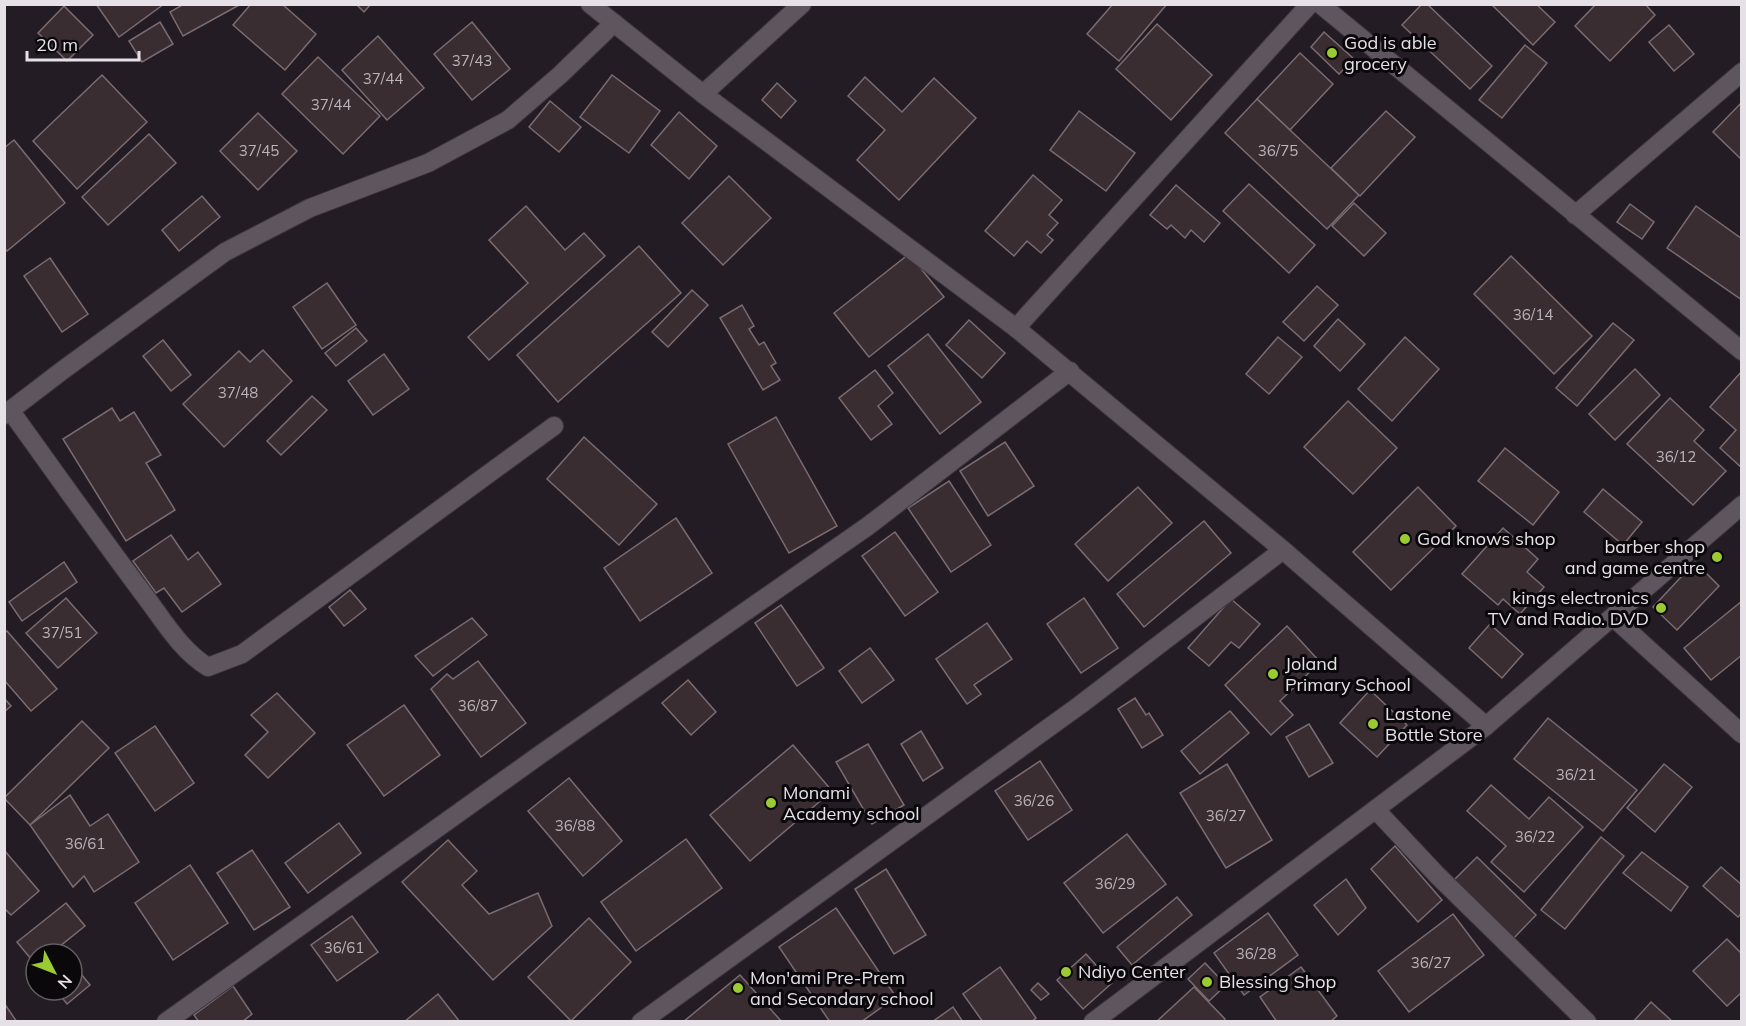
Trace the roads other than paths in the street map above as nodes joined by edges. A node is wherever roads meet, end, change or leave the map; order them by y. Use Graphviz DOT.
graph roads {
  1 [pos="590,4"];
  2 [pos="802,4"];
  3 [pos="1310,4"];
  4 [pos="1320,4"];
  5 [pos="614,23"];
  6 [pos="1742,72"];
  7 [pos="703,94"];
  8 [pos="1575,215"];
  9 [pos="1016,328"];
  10 [pos="1742,351"];
  11 [pos="1070,371"];
  12 [pos="8,413"];
  13 [pos="554,426"];
  14 [pos="1742,506"];
  15 [pos="1283,550"];
  16 [pos="1613,617"];
  17 [pos="1486,726"];
  18 [pos="1742,734"];
  19 [pos="1376,810"];
  20 [pos="166,1022"];
  21 [pos="641,1022"];
  22 [pos="1093,1022"];
  23 [pos="1587,1022"];
  1 -- 5 [label="street"];
  2 -- 7 [label="street"];
  3 -- 9 [label="street"];
  4 -- 8 [label="street"];
  5 -- 7 [label="street"];
  5 -- 12 [label="street"];
  6 -- 8 [label="street"];
  7 -- 9 [label="street"];
  8 -- 10 [label="street"];
  9 -- 11 [label="street"];
  11 -- 15 [label="street"];
  11 -- 20 [label="street"];
  12 -- 13 [label="street"];
  14 -- 16 [label="street"];
  15 -- 17 [label="street"];
  15 -- 21 [label="street"];
  16 -- 17 [label="street"];
  16 -- 18 [label="street"];
  17 -- 19 [label="street"];
  19 -- 22 [label="street"];
  19 -- 23 [label="street"];
}
